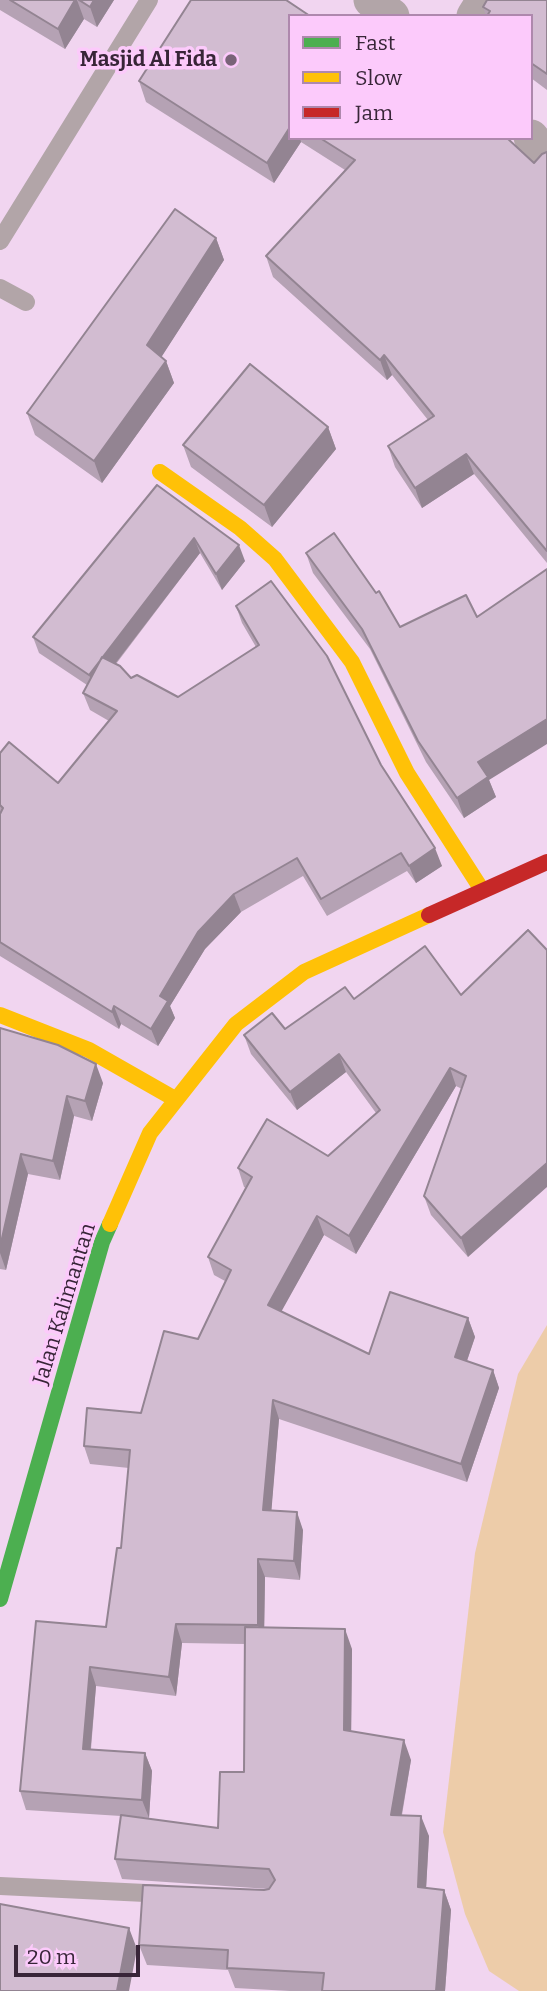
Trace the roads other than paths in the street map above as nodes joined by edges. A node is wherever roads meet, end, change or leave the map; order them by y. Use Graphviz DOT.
graph roads {
  1 [pos="149,0"];
  2 [pos="371,0"];
  3 [pos="389,14"];
  4 [pos="533,139"];
  5 [pos="547,155"];
  6 [pos="0,241"];
  7 [pos="0,288"];
  8 [pos="26,302"];
  9 [pos="160,472"];
  10 [pos="547,862"];
  11 [pos="482,891"];
  12 [pos="0,1015"];
  13 [pos="175,1098"];
  14 [pos="9,1526"];
  15 [pos="0,1599"];
  16 [pos="0,1886"];
  17 [pos="190,1895"];
  1 -- 6 [label="lane"];
  2 -- 3 [label="street"];
  4 -- 5 [label="street"];
  7 -- 8 [label="lane"];
  9 -- 11 [label="main road"];
  10 -- 11 [label="main road, Jalan Kalimantan"];
  11 -- 13 [label="main road, Jalan Kalimantan"];
  12 -- 13 [label="main road"];
  13 -- 14 [label="main road, Jalan Kalimantan"];
  14 -- 15 [label="main road, Jalan Kalimantan"];
  16 -- 17 [label="lane"];
}
